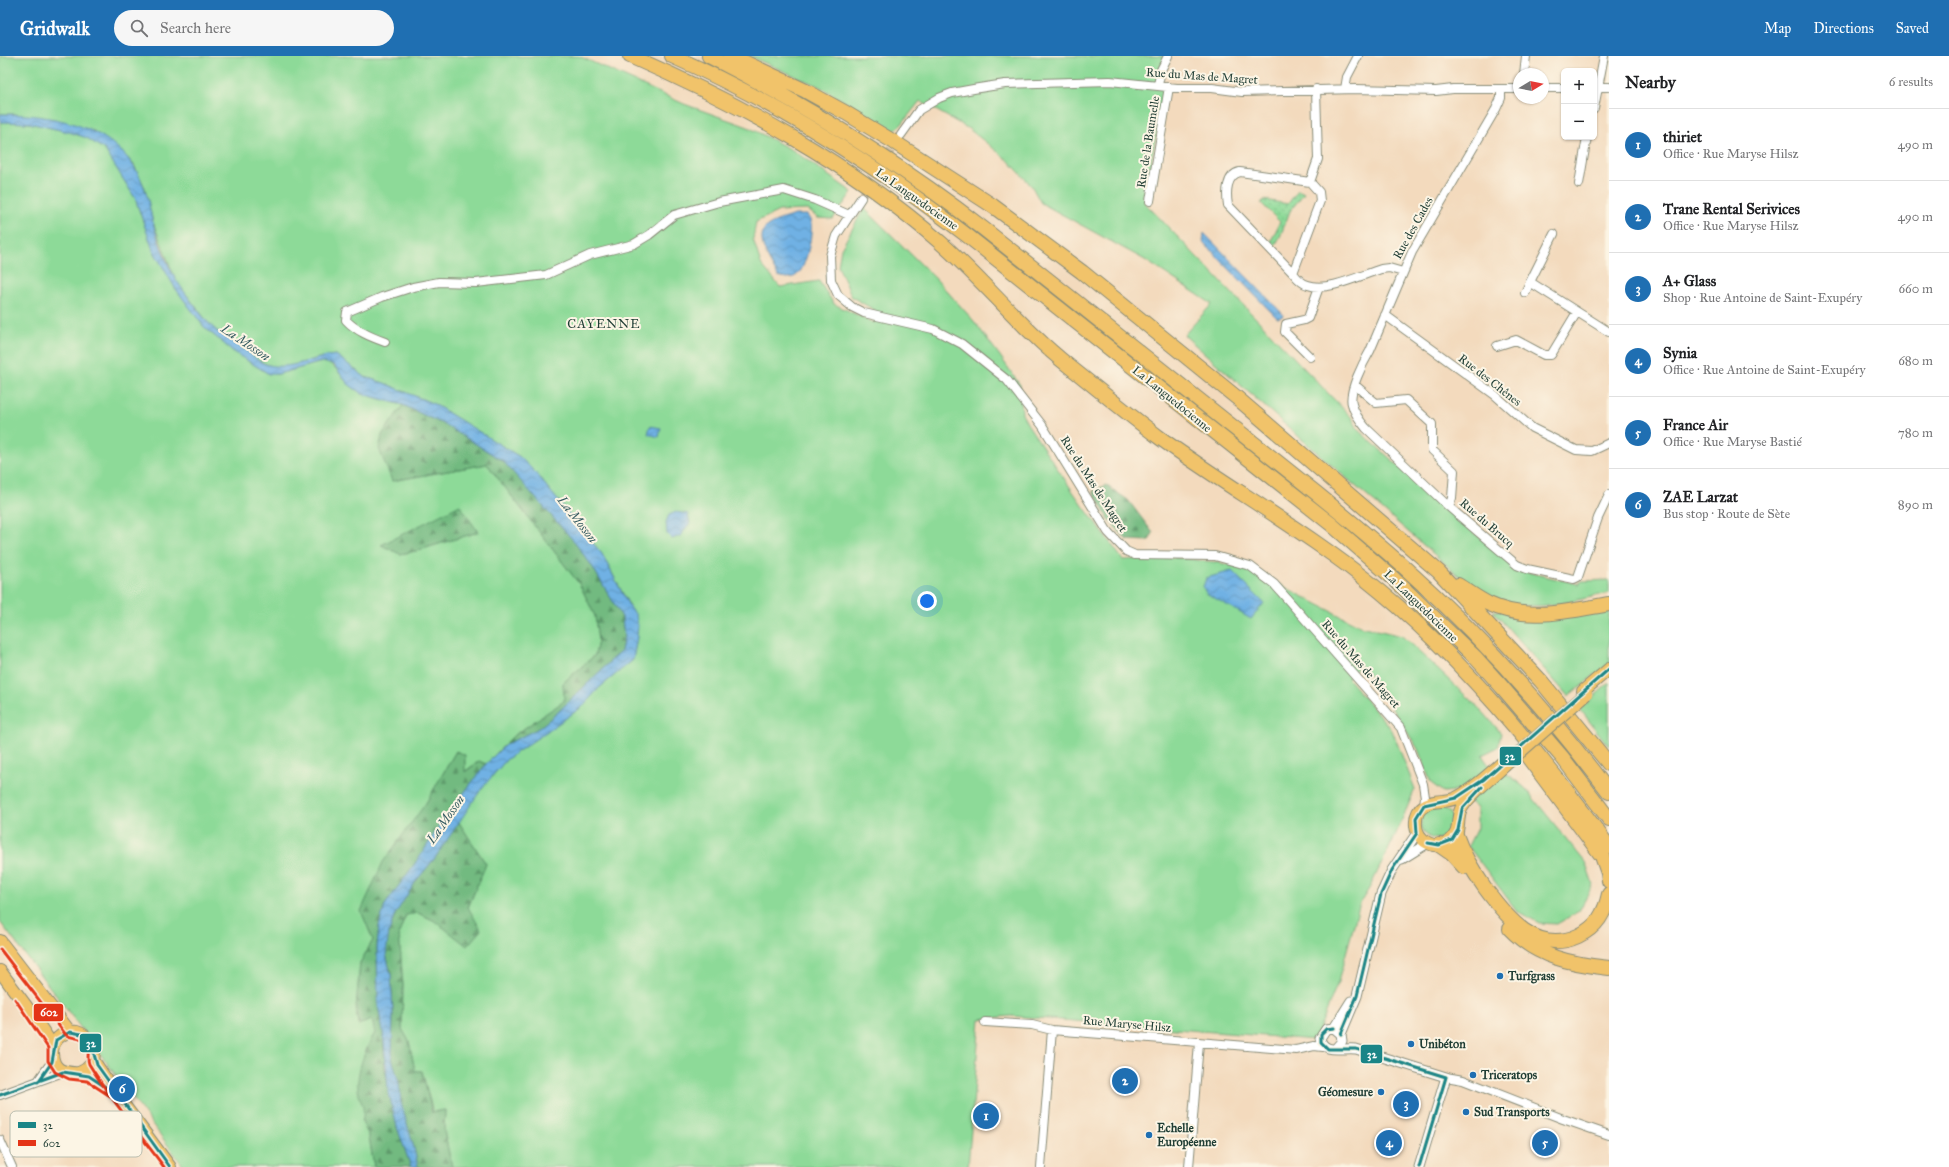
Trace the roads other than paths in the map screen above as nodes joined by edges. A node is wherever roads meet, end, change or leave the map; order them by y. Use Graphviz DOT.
graph roads {
  1 [pos="630,56"];
  2 [pos="672,56"];
  3 [pos="709,56"];
  4 [pos="731,56"];
  5 [pos="1168,56"];
  6 [pos="1358,56"];
  7 [pos="1526,56"];
  8 [pos="1604,56"];
  9 [pos="1525,68"];
  10 [pos="1597,83"];
  11 [pos="1158,85"];
  12 [pos="1169,87"];
  13 [pos="1597,87"];
  14 [pos="1609,87"];
  15 [pos="1513,88"];
  16 [pos="1549,88"];
  17 [pos="1561,88"];
  18 [pos="1316,89"];
  19 [pos="1501,89"];
  20 [pos="1345,90"];
  21 [pos="901,135"];
  22 [pos="1586,140"];
  23 [pos="1310,182"];
  24 [pos="1579,184"];
  25 [pos="861,198"];
  26 [pos="1150,201"];
  27 [pos="849,215"];
  28 [pos="1554,234"];
  29 [pos="1403,272"];
  30 [pos="1293,273"];
  31 [pos="1530,282"];
  32 [pos="1319,287"];
  33 [pos="1525,293"];
  34 [pos="1577,312"];
  35 [pos="1385,315"];
  36 [pos="1609,332"];
  37 [pos="385,342"];
  38 [pos="1497,346"];
  39 [pos="1310,357"];
  40 [pos="1355,385"];
  41 [pos="1609,443"];
  42 [pos="1609,495"];
  43 [pos="1449,507"];
  44 [pos="1439,572"];
  45 [pos="1609,604"];
  46 [pos="1609,669"];
  47 [pos="1609,674"];
  48 [pos="1476,684"];
  49 [pos="1585,692"];
  50 [pos="1609,764"];
  51 [pos="1503,765"];
  52 [pos="1423,784"];
  53 [pos="1609,792"];
  54 [pos="1439,802"];
  55 [pos="1424,806"];
  56 [pos="1459,819"];
  57 [pos="1609,819"];
  58 [pos="1417,833"];
  59 [pos="1456,835"];
  60 [pos="1433,844"];
  61 [pos="1609,847"];
  62 [pos="1399,861"];
  63 [pos="1609,882"];
  64 [pos="1609,894"];
  65 [pos="0,941"];
  66 [pos="1609,968"];
  67 [pos="0,972"];
  68 [pos="1360,986"];
  69 [pos="985,1022"];
  70 [pos="1334,1028"];
  71 [pos="1052,1030"];
  72 [pos="70,1032"];
  73 [pos="1342,1037"];
  74 [pos="1322,1042"];
  75 [pos="1199,1043"];
  76 [pos="53,1046"];
  77 [pos="1335,1049"];
  78 [pos="1356,1049"];
  79 [pos="53,1060"];
  80 [pos="93,1060"];
  81 [pos="63,1072"];
  82 [pos="76,1074"];
  83 [pos="1446,1077"];
  84 [pos="38,1082"];
  85 [pos="115,1094"];
  86 [pos="0,1095"];
  87 [pos="128,1111"];
  88 [pos="142,1130"];
  89 [pos="1609,1135"];
  90 [pos="0,1140"];
  91 [pos="12,1167"];
  92 [pos="170,1167"];
  93 [pos="1041,1167"];
  94 [pos="1189,1167"];
  95 [pos="1419,1167"];
  1 -- 48 [label="highway"];
  2 -- 57 [label="highway, La Languedocienne"];
  3 -- 53 [label="highway, La Languedocienne"];
  4 -- 44 [label="highway"];
  5 -- 11 [label="street"];
  6 -- 20 [label="street"];
  7 -- 9 [label="street"];
  8 -- 10 [label="street"];
  11 -- 12 [label="street, Rue du Mas de Magret"];
  11 -- 21 [label="street, Rue du Mas de Magret"];
  12 -- 18 [label="street, Rue du Mas de Magret"];
  12 -- 26 [label="street, Rue de la Baumelle"];
  13 -- 14 [label="street"];
  15 -- 19 [label="street, Rue du Mas de Magret"];
  16 -- 17 [label="street"];
  18 -- 20 [label="street, Rue du Mas de Magret"];
  18 -- 23 [label="street"];
  19 -- 20 [label="street, Rue du Mas de Magret"];
  19 -- 29 [label="street, Rue des Cades"];
  22 -- 24 [label="street"];
  23 -- 30 [label="street"];
  23 -- 30 [label="street"];
  25 -- 27 [label="street, Rue du Mas de Magret"];
  27 -- 37 [label="street"];
  27 -- 52 [label="street, Rue du Mas de Magret"];
  28 -- 31 [label="street"];
  29 -- 32 [label="street"];
  29 -- 35 [label="street, Rue des Cades"];
  30 -- 32 [label="street"];
  31 -- 33 [label="street"];
  31 -- 34 [label="street"];
  32 -- 39 [label="street"];
  34 -- 36 [label="street"];
  34 -- 38 [label="street"];
  35 -- 40 [label="street, Rue des Cades"];
  35 -- 41 [label="street, Rue des Chênes"];
  40 -- 43 [label="street, Rue du Brucq"];
  40 -- 43 [label="street"];
  42 -- 43 [label="street, Rue du Brucq"];
  44 -- 45 [label="highway"];
  44 -- 50 [label="highway"];
  46 -- 49 [label="main road"];
  47 -- 49 [label="main road"];
  48 -- 61 [label="highway"];
  48 -- 63 [label="highway"];
  49 -- 51 [label="main road, bridge"];
  51 -- 54 [label="main road"];
  51 -- 56 [label="main road"];
  52 -- 54 [label="street, Rue du Mas de Magret"];
  52 -- 55 [label="street, Rue du Mas de Magret"];
  54 -- 55 [label="main road"];
  54 -- 56 [label="main road"];
  55 -- 58 [label="main road"];
  56 -- 59 [label="main road"];
  58 -- 60 [label="main road"];
  58 -- 62 [label="street"];
  59 -- 60 [label="main road"];
  59 -- 64 [label="highway"];
  60 -- 62 [label="street"];
  60 -- 66 [label="highway"];
  62 -- 68 [label="street"];
  65 -- 72 [label="main road"];
  67 -- 76 [label="main road"];
  68 -- 70 [label="street"];
  68 -- 73 [label="street"];
  69 -- 71 [label="street, Rue Maryse Hilsz"];
  70 -- 73 [label="street"];
  70 -- 74 [label="street"];
  71 -- 75 [label="street, Rue Maryse Hilsz"];
  71 -- 93 [label="street"];
  72 -- 76 [label="main road"];
  72 -- 80 [label="main road"];
  73 -- 77 [label="street"];
  73 -- 78 [label="street"];
  74 -- 75 [label="street, Rue Maryse Hilsz"];
  74 -- 77 [label="street"];
  75 -- 94 [label="street"];
  76 -- 79 [label="main road"];
  77 -- 78 [label="street"];
  78 -- 83 [label="street"];
  79 -- 81 [label="main road"];
  79 -- 84 [label="street"];
  80 -- 82 [label="main road"];
  80 -- 85 [label="main road"];
  81 -- 82 [label="main road"];
  81 -- 84 [label="street"];
  82 -- 85 [label="main road"];
  83 -- 89 [label="street"];
  83 -- 95 [label="street"];
  84 -- 86 [label="street"];
  85 -- 87 [label="main road"];
  88 -- 92 [label="main road"];
  90 -- 91 [label="street"];
}
